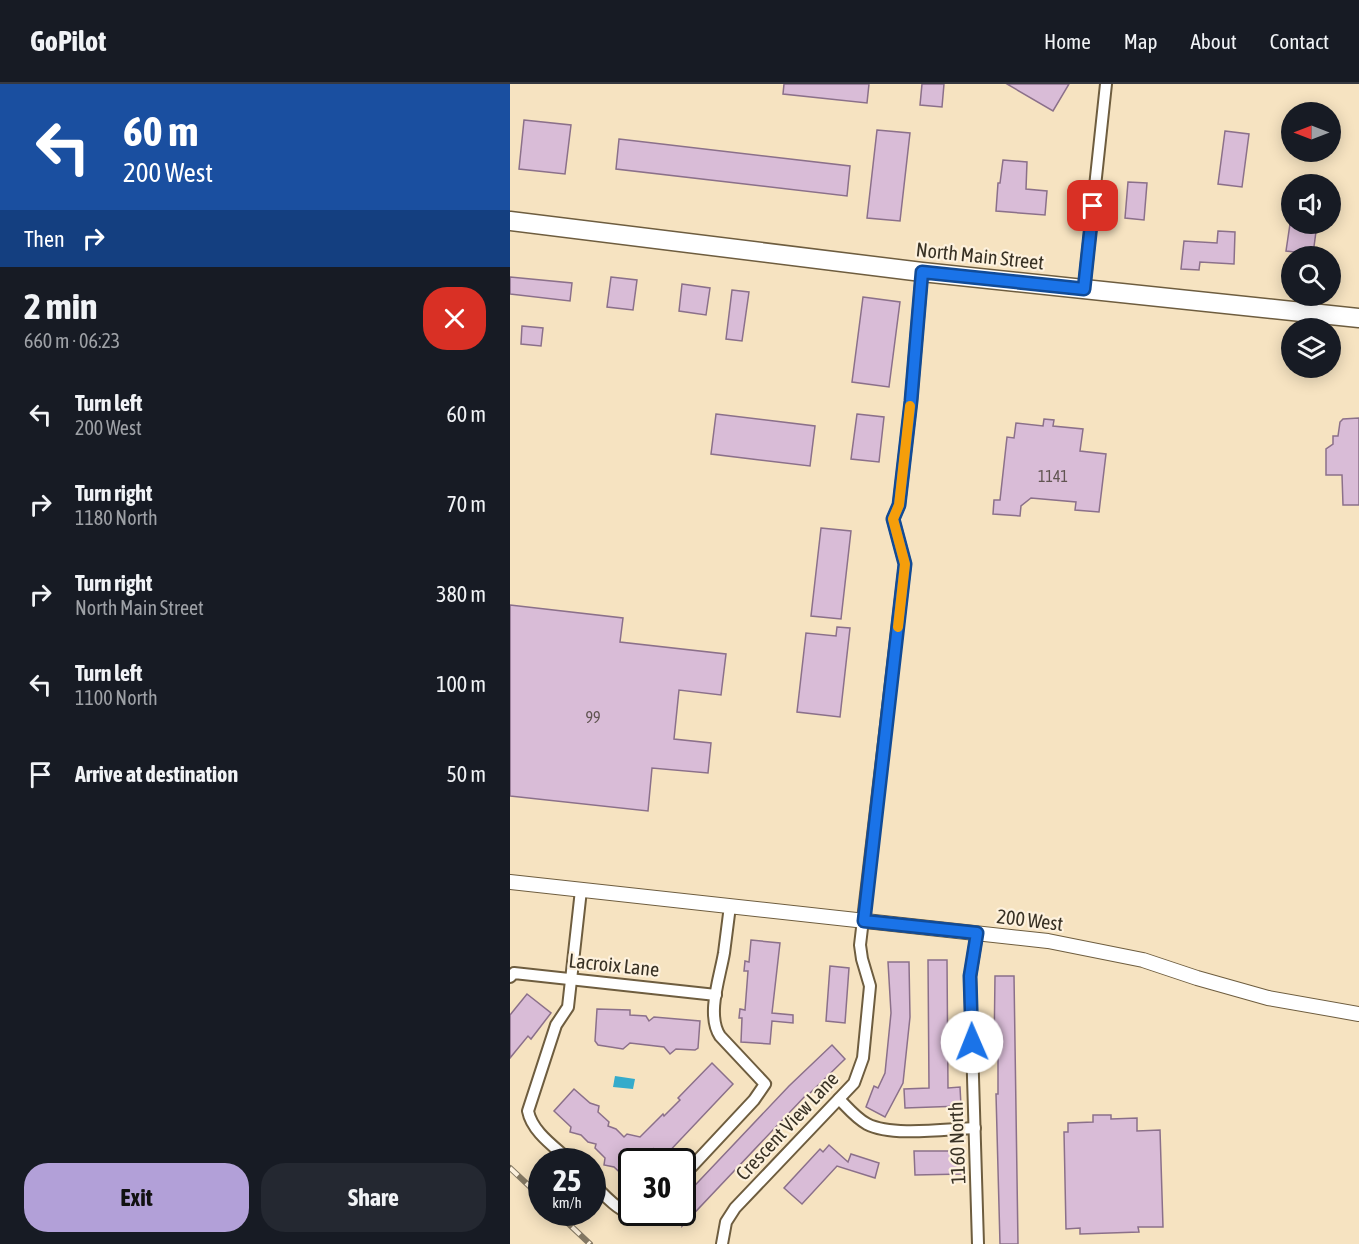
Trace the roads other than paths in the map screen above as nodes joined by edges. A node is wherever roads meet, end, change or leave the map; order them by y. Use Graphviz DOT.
graph roads {
  1 [pos="1106,84"];
  2 [pos="510,221"];
  3 [pos="922,272"];
  4 [pos="1084,289"];
  5 [pos="1359,318"];
  6 [pos="510,882"];
  7 [pos="581,890"];
  8 [pos="729,906"];
  9 [pos="864,921"];
  10 [pos="977,933"];
  11 [pos="510,977"];
  12 [pos="572,978"];
  13 [pos="716,994"];
  14 [pos="1359,1014"];
  15 [pos="839,1099"];
  16 [pos="975,1128"];
  17 [pos="556,1148"];
  18 [pos="696,1162"];
  19 [pos="606,1196"];
  20 [pos="618,1208"];
  21 [pos="722,1244"];
  22 [pos="978,1244"];
  1 -- 4 [label="street"];
  2 -- 3 [label="highway, North Main Street"];
  3 -- 4 [label="highway, North Main Street"];
  3 -- 9 [label="street, Crescent View Lane"];
  4 -- 5 [label="highway, North Main Street"];
  6 -- 7 [label="street, 200 West"];
  7 -- 8 [label="street, 200 West"];
  7 -- 12 [label="street"];
  8 -- 9 [label="street, 200 West"];
  8 -- 13 [label="street"];
  9 -- 10 [label="street, 200 West"];
  9 -- 15 [label="street, Crescent View Lane"];
  10 -- 14 [label="street, 200 West"];
  10 -- 16 [label="street, 1160 North"];
  11 -- 12 [label="street, Lacroix Lane"];
  12 -- 13 [label="street, Lacroix Lane"];
  12 -- 17 [label="street"];
  13 -- 18 [label="street"];
  15 -- 16 [label="street"];
  15 -- 21 [label="street, Crescent View Lane"];
  16 -- 22 [label="street, 1160 North"];
  19 -- 20 [label="street"];
}
